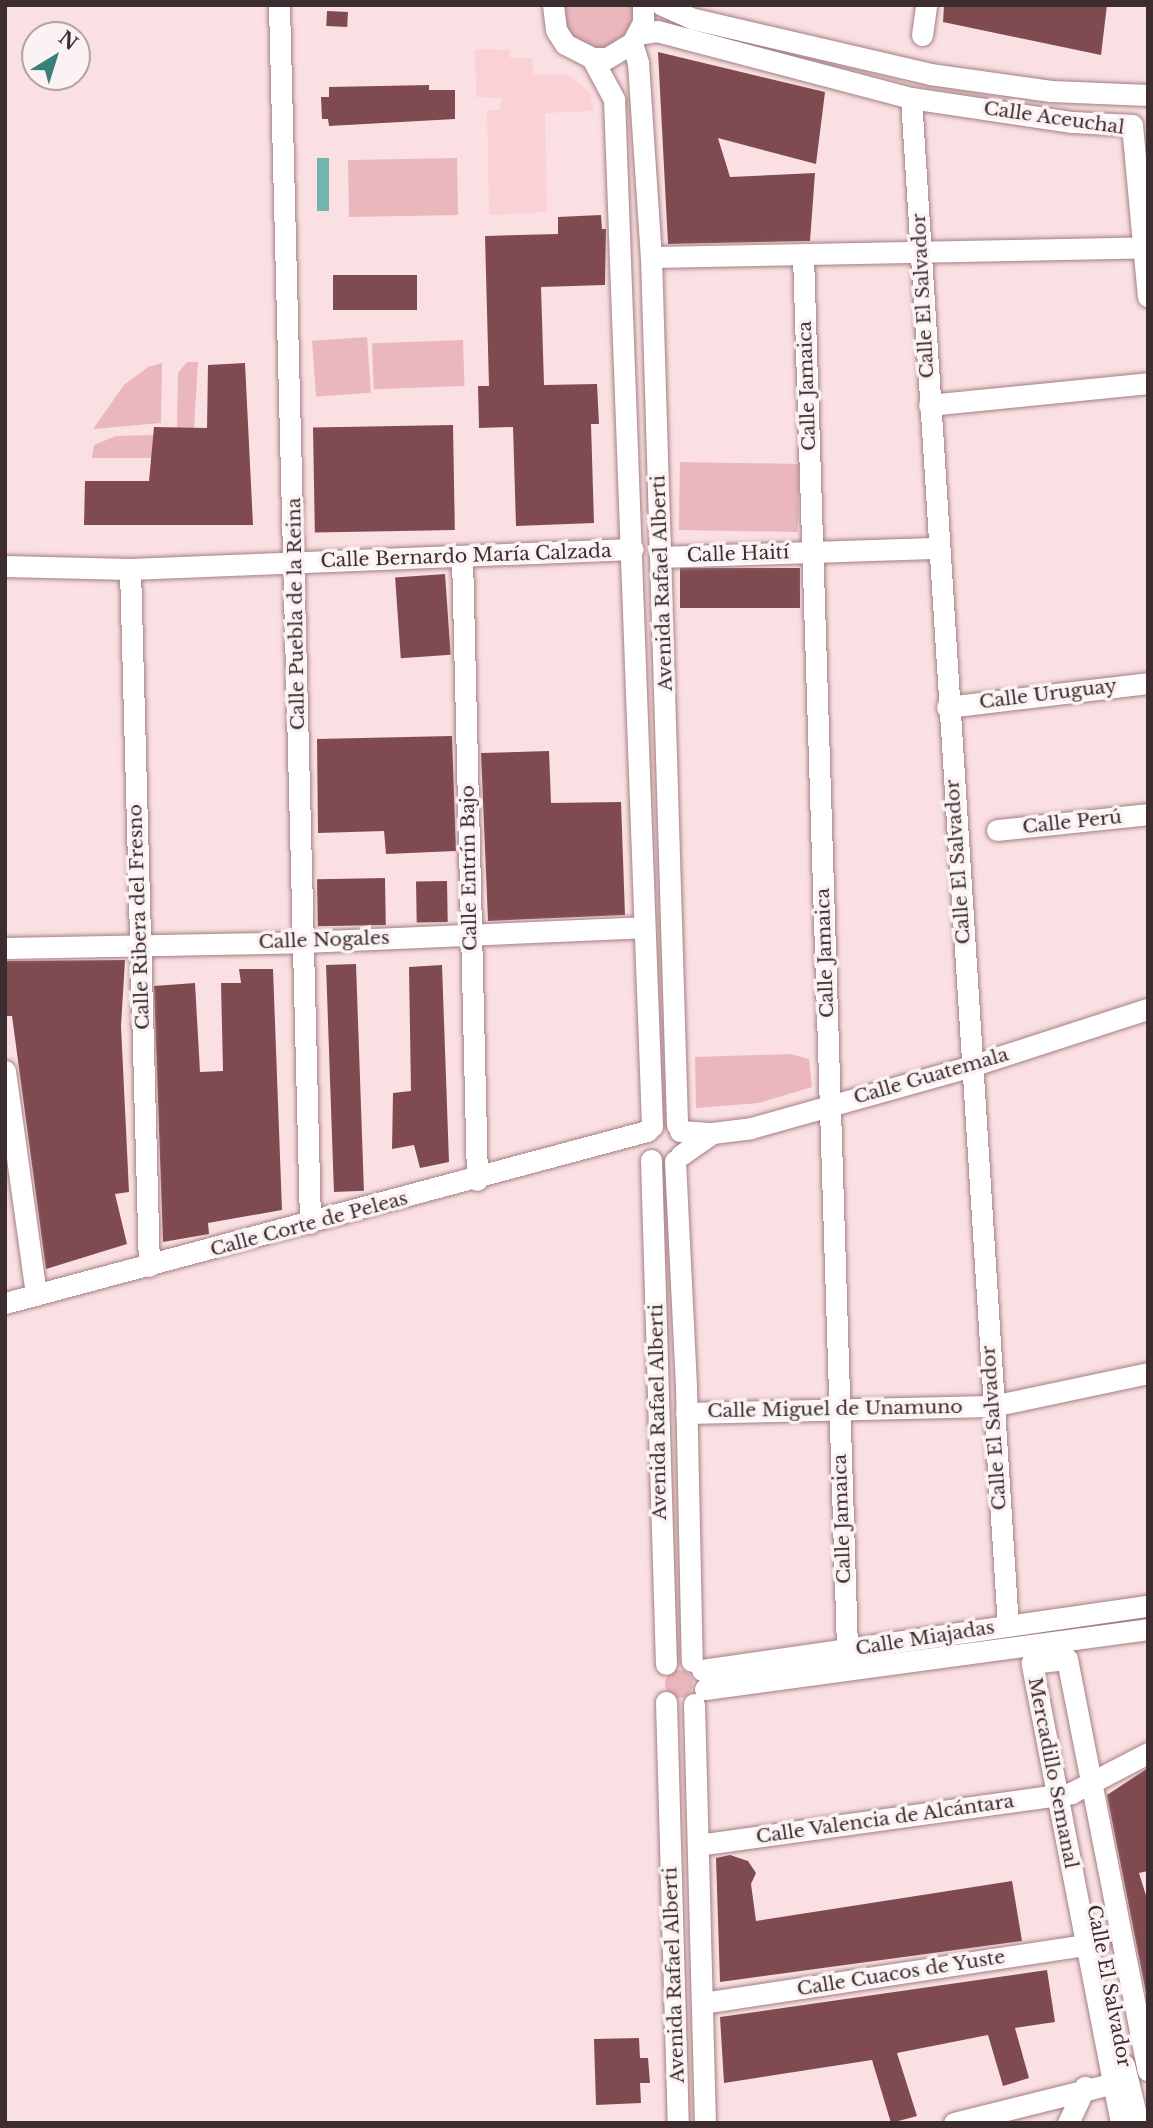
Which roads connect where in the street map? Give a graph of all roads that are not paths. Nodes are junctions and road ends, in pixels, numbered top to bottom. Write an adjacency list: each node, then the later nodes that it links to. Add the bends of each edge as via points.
1 (279, 5): 26 (street, Calle Puebla de la Reina)
2 (533, 5): 5 (street)
3 (662, 5): 6 (street, Calle Aceuchal)
4 (926, 5): 8 (street)
5 (553, 10): 10 (street, via 565,44)
6 (694, 19): 7 (street, Calle Aceuchal); 9 (street, Calle Aceuchal)
7 (639, 26): 10 (street, via 607,58); 11 (street, Calle Aceuchal); 17 (street, Avenida Rafael Alberti)
8 (922, 35)
9 (819, 48): 11 (street); 12 (street, Calle Aceuchal, via 930,74 1051,91)
10 (592, 58): 22 (street, Avenida Rafael Alberti, via 614,99)
11 (812, 75): 13 (street, Calle Aceuchal)
12 (1148, 95)
13 (911, 98): 14 (street, Calle Aceuchal, via 1132,125); 15 (street, Calle El Salvador)
14 (1142, 248): 15 (street); 18 (street, Calle Aceuchal)
15 (921, 252): 16 (street); 20 (street, Calle El Salvador)
16 (803, 255): 17 (street); 23 (street, Calle Jamaica)
17 (651, 257): 25 (street, Avenida Rafael Alberti)
18 (1148, 296)
19 (1148, 383): 20 (street)
20 (929, 405): 21 (street, Calle El Salvador)
21 (938, 548): 23 (street, Calle Haití); 30 (street, Calle El Salvador)
22 (633, 549): 24 (street, Calle Bernardo María Calzada); 33 (street, Avenida Rafael Alberti)
23 (814, 551): 25 (street, Calle Haití); 41 (street, Calle Jamaica)
24 (462, 556): 26 (street, Calle Bernardo María Calzada); 34 (street, Calle Entrín Bajo)
25 (662, 557): 44 (street, Avenida Rafael Alberti)
26 (295, 562): 28 (street, Calle Bernardo María Calzada); 35 (street, Calle Puebla de la Reina)
27 (5, 566): 28 (street, Calle Bernardo María Calzada)
28 (130, 569): 36 (street, Calle Ribera del Fresno)
29 (1148, 683): 30 (street, Calle Uruguay)
30 (947, 707): 39 (street, Calle El Salvador)
31 (1148, 814): 32 (street, Calle Perú)
32 (997, 830)
33 (643, 927): 34 (street, Calle Nogales); 43 (street, Avenida Rafael Alberti)
34 (470, 934): 35 (street, Calle Nogales); 49 (street, Calle Entrín Bajo)
35 (304, 942): 36 (street, Calle Nogales); 50 (street, Calle Puebla de la Reina)
36 (140, 945): 37 (street, Calle Nogales); 51 (street, Calle Ribera del Fresno)
37 (5, 948)
38 (1146, 1014): 39 (street, Calle Guatemala)
39 (971, 1066): 41 (street, Calle Guatemala); 55 (street, Calle El Salvador)
40 (5, 1071): 42 (street)
41 (829, 1106): 45 (street, Calle Guatemala, via 751,1128); 56 (street, Calle Jamaica)
42 (9, 1121): 52 (street)
43 (649, 1128): 44 (street, Calle Guatemala); 46 (street, Calle Corte de Peleas); 47 (street, Avenida Rafael Alberti)
44 (679, 1128): 45 (street, Calle Guatemala); 48 (street, Avenida Rafael Alberti, via 684,1147)
45 (712, 1133): 48 (street, Calle Guatemala)
46 (612, 1144): 47 (street); 49 (street, Calle Corte de Peleas)
47 (648, 1157): 48 (street); 63 (street, Avenida Rafael Alberti)
48 (678, 1158): 57 (street, Avenida Rafael Alberti)
49 (477, 1180): 50 (street, Calle Corte de Peleas)
50 (310, 1223): 51 (street, Calle Corte de Peleas)
51 (149, 1266): 52 (street, Calle Corte de Peleas)
52 (36, 1295): 53 (street, Calle Corte de Peleas)
53 (5, 1303)
54 (1148, 1373): 55 (street, Calle Miguel de Unamuno)
55 (992, 1406): 56 (street, Calle Miguel de Unamuno); 59 (street, Calle El Salvador)
56 (838, 1407): 57 (street, Calle Miguel de Unamuno); 62 (street, Calle Jamaica)
57 (686, 1413): 64 (street, Avenida Rafael Alberti)
58 (1148, 1606): 59 (street, Calle Miajadas)
59 (1008, 1625): 62 (street, Calle Miajadas)
60 (1148, 1629): 61 (street, Calle Miajadas)
61 (1044, 1643): 64 (street, Calle Miajadas); 67 (street, Calle El Salvador)
62 (847, 1651): 64 (street, Calle Miajadas)
63 (666, 1664): 64 (street, via 678,1658); 65 (street, via 657,1683)
64 (698, 1681): 65 (street, via 680,1707); 68 (street, Avenida Rafael Alberti)
65 (666, 1702): 73 (street, Avenida Rafael Alberti)
66 (1148, 1753): 67 (street, Calle Valencia de Alcántara)
67 (1072, 1793): 68 (street, Calle Valencia de Alcántara); 69 (street, Calle El Salvador)
68 (698, 1845): 70 (street, Avenida Rafael Alberti)
69 (1100, 1943): 70 (street, Calle Cuacos de Yuste); 71 (street, Calle El Salvador)
70 (702, 2003): 74 (street, Avenida Rafael Alberti)
71 (1134, 2076): 71 (street, Mercadillo Semanal, via 1067,1659 1032,1663); 72 (street); 77 (street, Mercadillo Semanal); 78 (street, Calle El Salvador)
72 (1085, 2087): 75 (street); 76 (street)
73 (678, 2123)
74 (705, 2123)
75 (954, 2123)
76 (1068, 2123)
77 (1121, 2123)
78 (1138, 2123)

